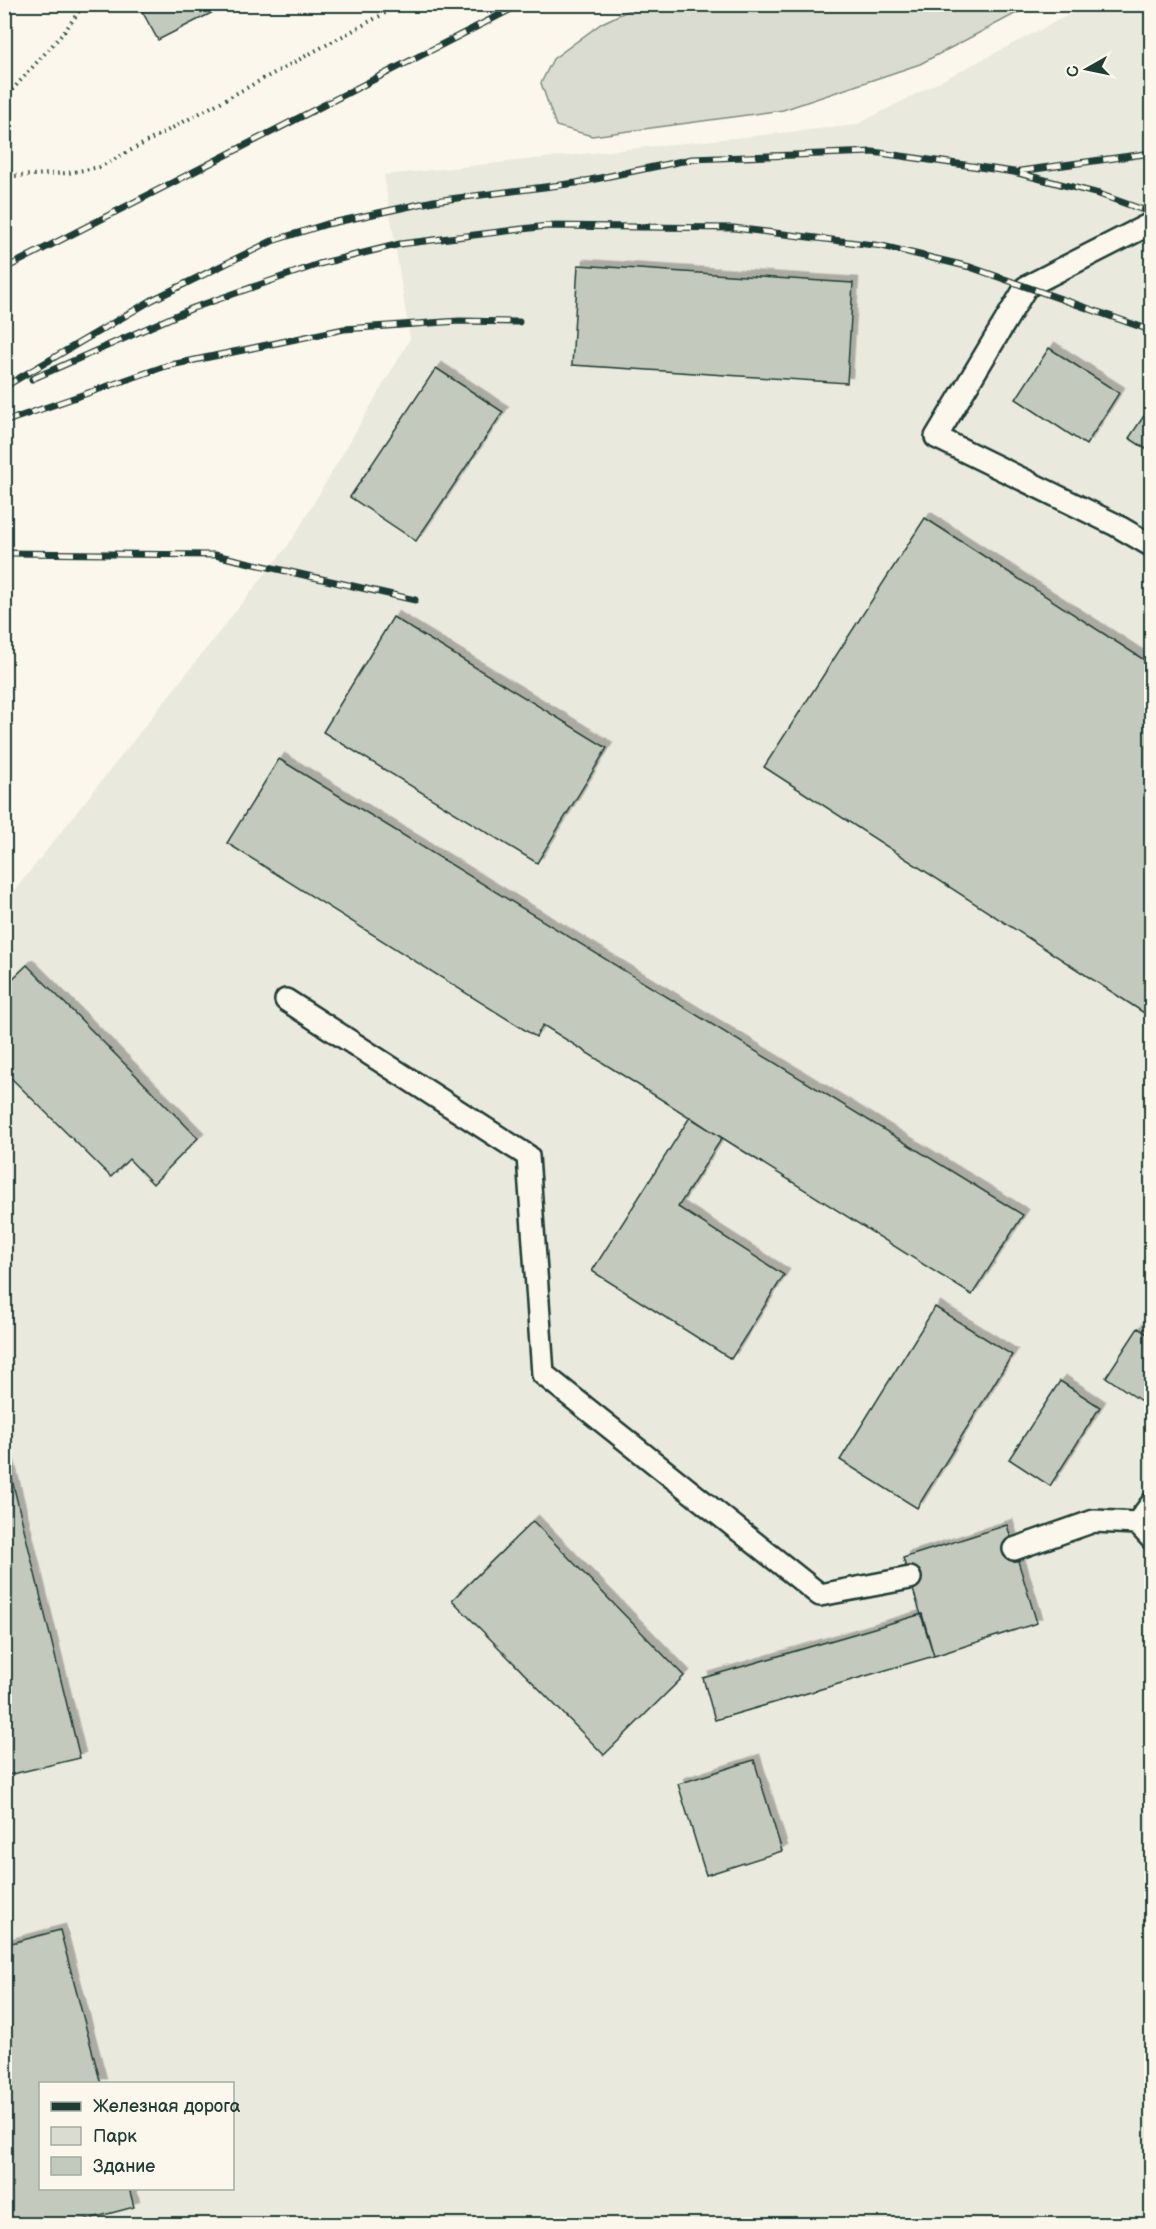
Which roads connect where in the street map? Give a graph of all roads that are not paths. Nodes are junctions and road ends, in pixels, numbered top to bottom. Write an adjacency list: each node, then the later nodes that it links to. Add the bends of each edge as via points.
1 (1152, 223): 2 (lane, via 1026,287 936,436)
2 (1152, 546)
3 (286, 1000): 8 (lane, via 528,1156 543,1374 820,1595)
4 (1152, 1503): 5 (lane)
5 (1137, 1523): 6 (lane); 7 (lane, via 1094,1521)
6 (1152, 1539)
7 (1014, 1549)
8 (910, 1578)

